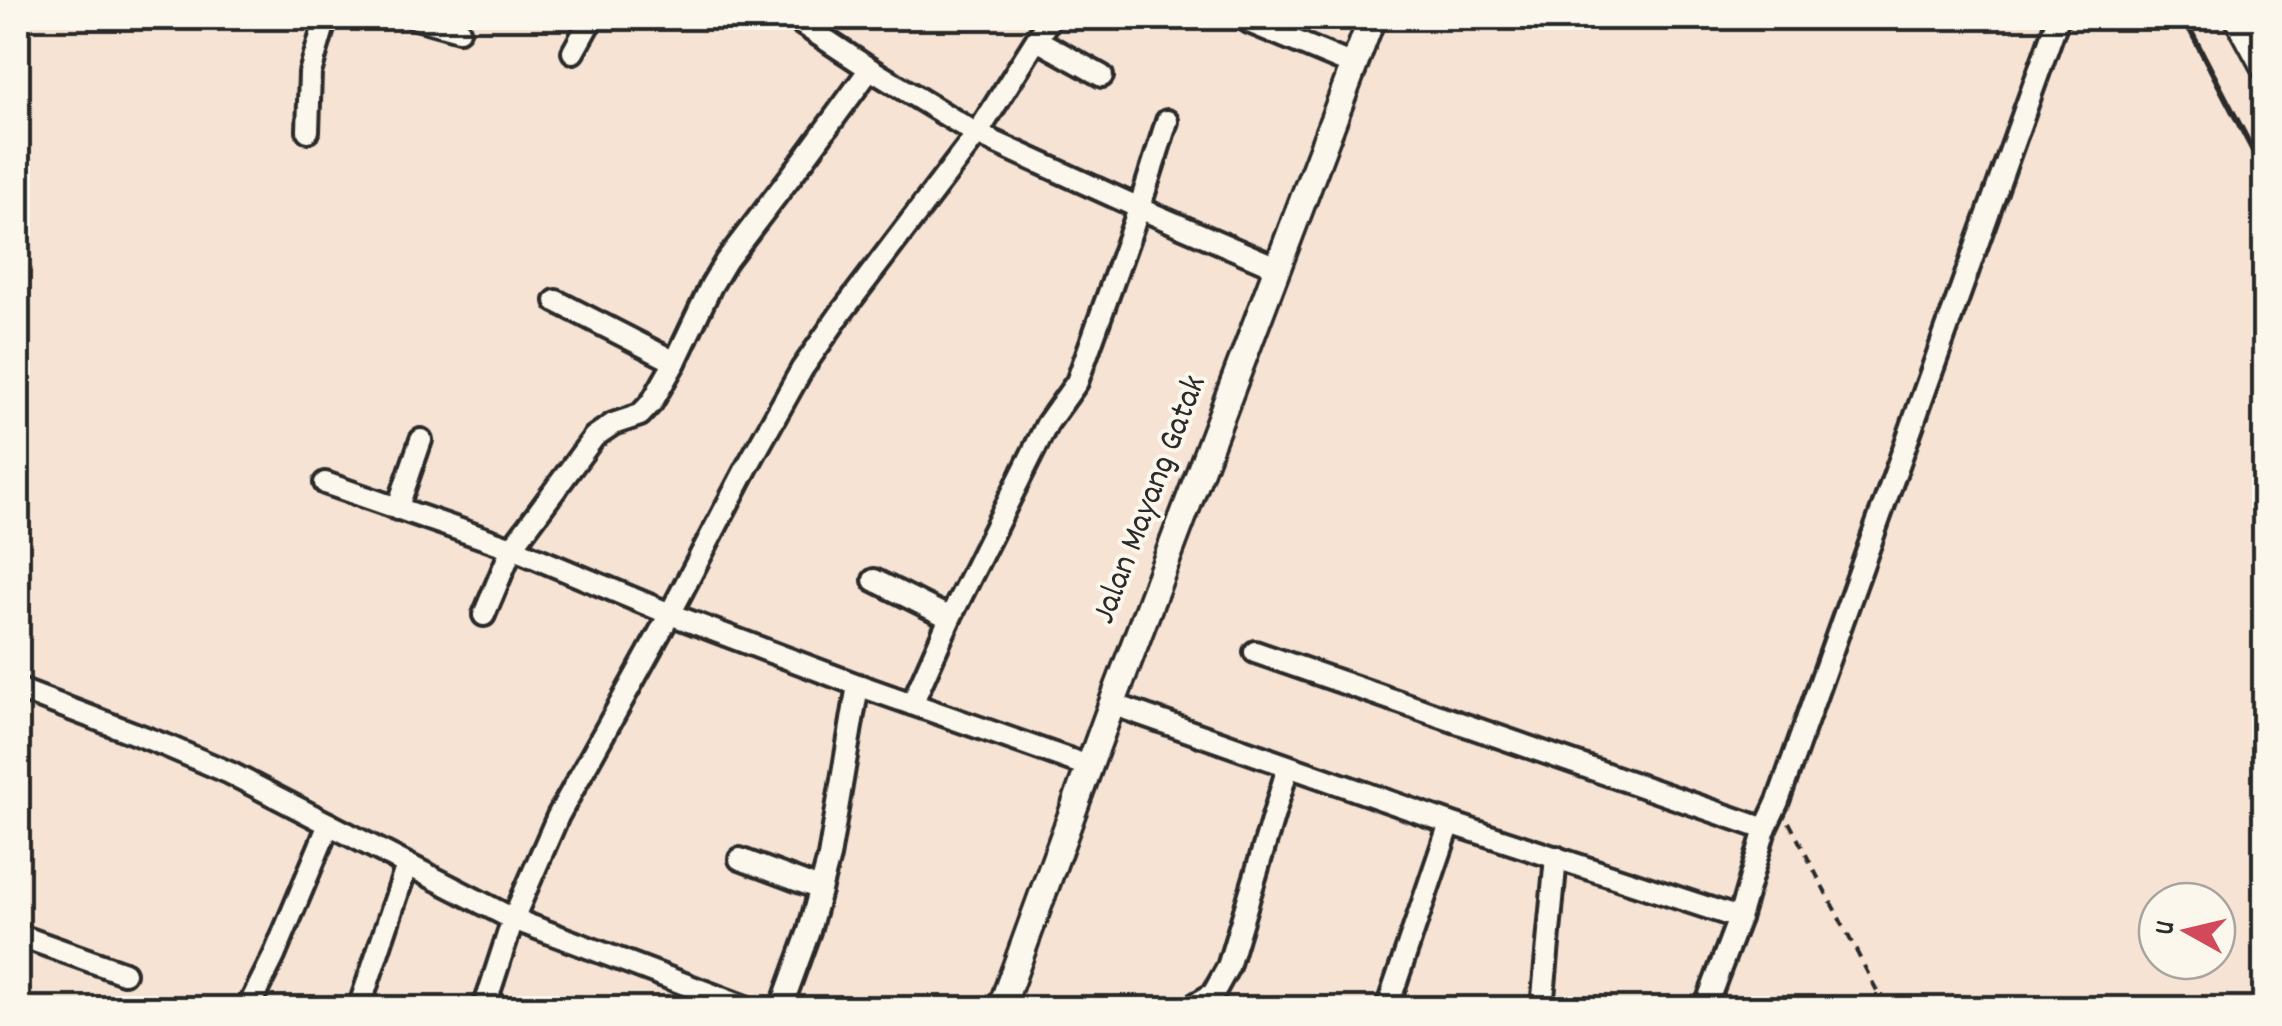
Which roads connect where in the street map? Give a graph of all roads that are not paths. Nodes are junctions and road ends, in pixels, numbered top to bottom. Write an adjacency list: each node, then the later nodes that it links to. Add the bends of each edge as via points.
1 (326, 18): 18 (street, via 310,72)
2 (416, 18): 10 (street)
3 (592, 18): 12 (street)
4 (793, 18): 15 (street)
5 (1050, 18): 11 (street)
6 (1372, 18): 13 (street, Jalan Mayang Gatak)
7 (2058, 18): 41 (street)
8 (2238, 18): 14 (street)
9 (1250, 22): 13 (street)
10 (460, 30)
11 (1037, 40): 16 (street); 19 (street)
12 (572, 52)
13 (1354, 66): 21 (street, Jalan Mayang Gatak)
14 (2264, 66)
15 (870, 69): 19 (street); 23 (street, via 726,261)
16 (1102, 76)
17 (1167, 121): 20 (street)
18 (308, 131)
19 (976, 134): 20 (street); 29 (street, via 802,370)
20 (1140, 209): 21 (street); 31 (street, via 1077,382 1047,424)
21 (1276, 267): 36 (street, Jalan Mayang Gatak)
22 (556, 301): 23 (street)
23 (675, 362): 27 (street, via 640,415 594,437)
24 (420, 440): 26 (street)
25 (324, 483): 26 (street)
26 (397, 509): 27 (street)
27 (512, 548): 29 (street); 30 (street)
28 (874, 580): 31 (street)
29 (670, 614): 33 (street); 47 (street, via 558,816)
30 (484, 615)
31 (950, 618): 35 (street)
32 (1256, 652): 41 (street)
33 (858, 685): 35 (street); 45 (street)
34 (18, 689): 40 (street, via 167,746)
35 (912, 704): 37 (street)
36 (1112, 704): 37 (street, Jalan Mayang Gatak); 38 (street)
37 (1088, 766): 55 (street, Jalan Mayang Gatak)
38 (1288, 767): 39 (street); 56 (street, via 1225,975 1212,994)
39 (1450, 822): 42 (street); 57 (street)
40 (328, 824): 44 (street); 50 (street)
41 (1765, 829): 46 (street)
42 (1556, 857): 46 (street); 58 (street)
43 (740, 860): 45 (street)
44 (408, 865): 47 (street); 51 (street)
45 (820, 890): 54 (street)
46 (1739, 918): 59 (street)
47 (514, 919): 52 (street); 53 (street)
48 (18, 935): 49 (street)
49 (124, 973)
50 (248, 1008)
51 (359, 1008)
52 (484, 1008)
53 (748, 1008)
54 (781, 1008)
55 (1000, 1008)
56 (1189, 1008)
57 (1387, 1008)
58 (1542, 1008)
59 (1704, 1008)

